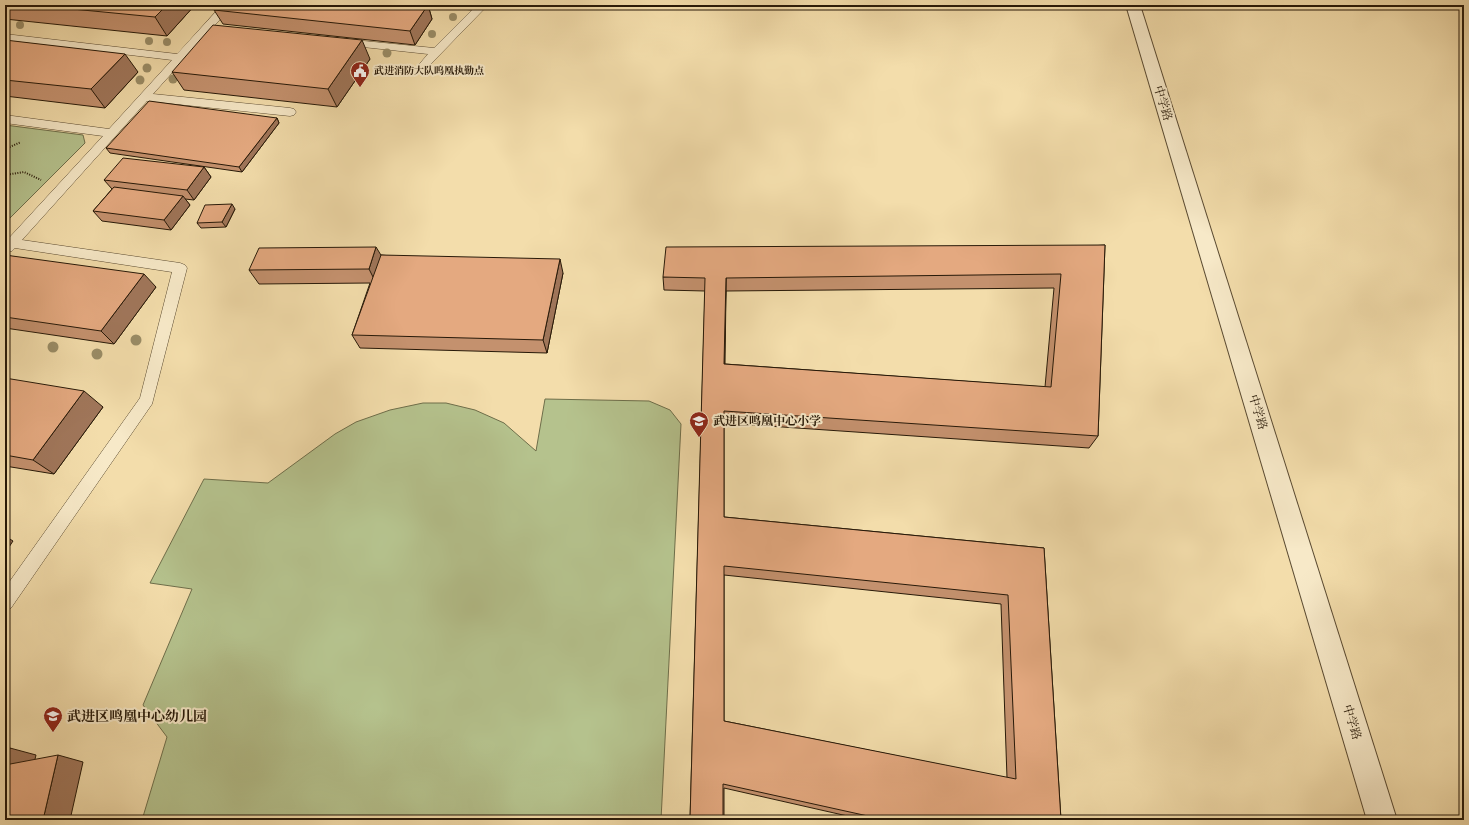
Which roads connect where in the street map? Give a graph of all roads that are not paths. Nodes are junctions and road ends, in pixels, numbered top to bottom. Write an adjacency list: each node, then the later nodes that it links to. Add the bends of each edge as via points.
1 (228, 5): 5 (lane)
2 (452, 5): 4 (lane)
3 (1133, 5): 18 (street, 中学路)
4 (481, 6): 9 (lane)
5 (208, 27): 6 (lane); 10 (lane)
6 (224, 29)
7 (5, 37): 10 (lane)
8 (334, 41): 9 (lane)
9 (437, 52): 11 (lane)
10 (180, 58): 12 (lane)
11 (421, 68)
12 (145, 97): 13 (lane); 15 (lane)
13 (290, 112)
14 (5, 119): 15 (lane)
15 (112, 133): 16 (lane)
16 (7, 245): 17 (lane, via 180,268 147,400)
17 (5, 602)
18 (1382, 820)

